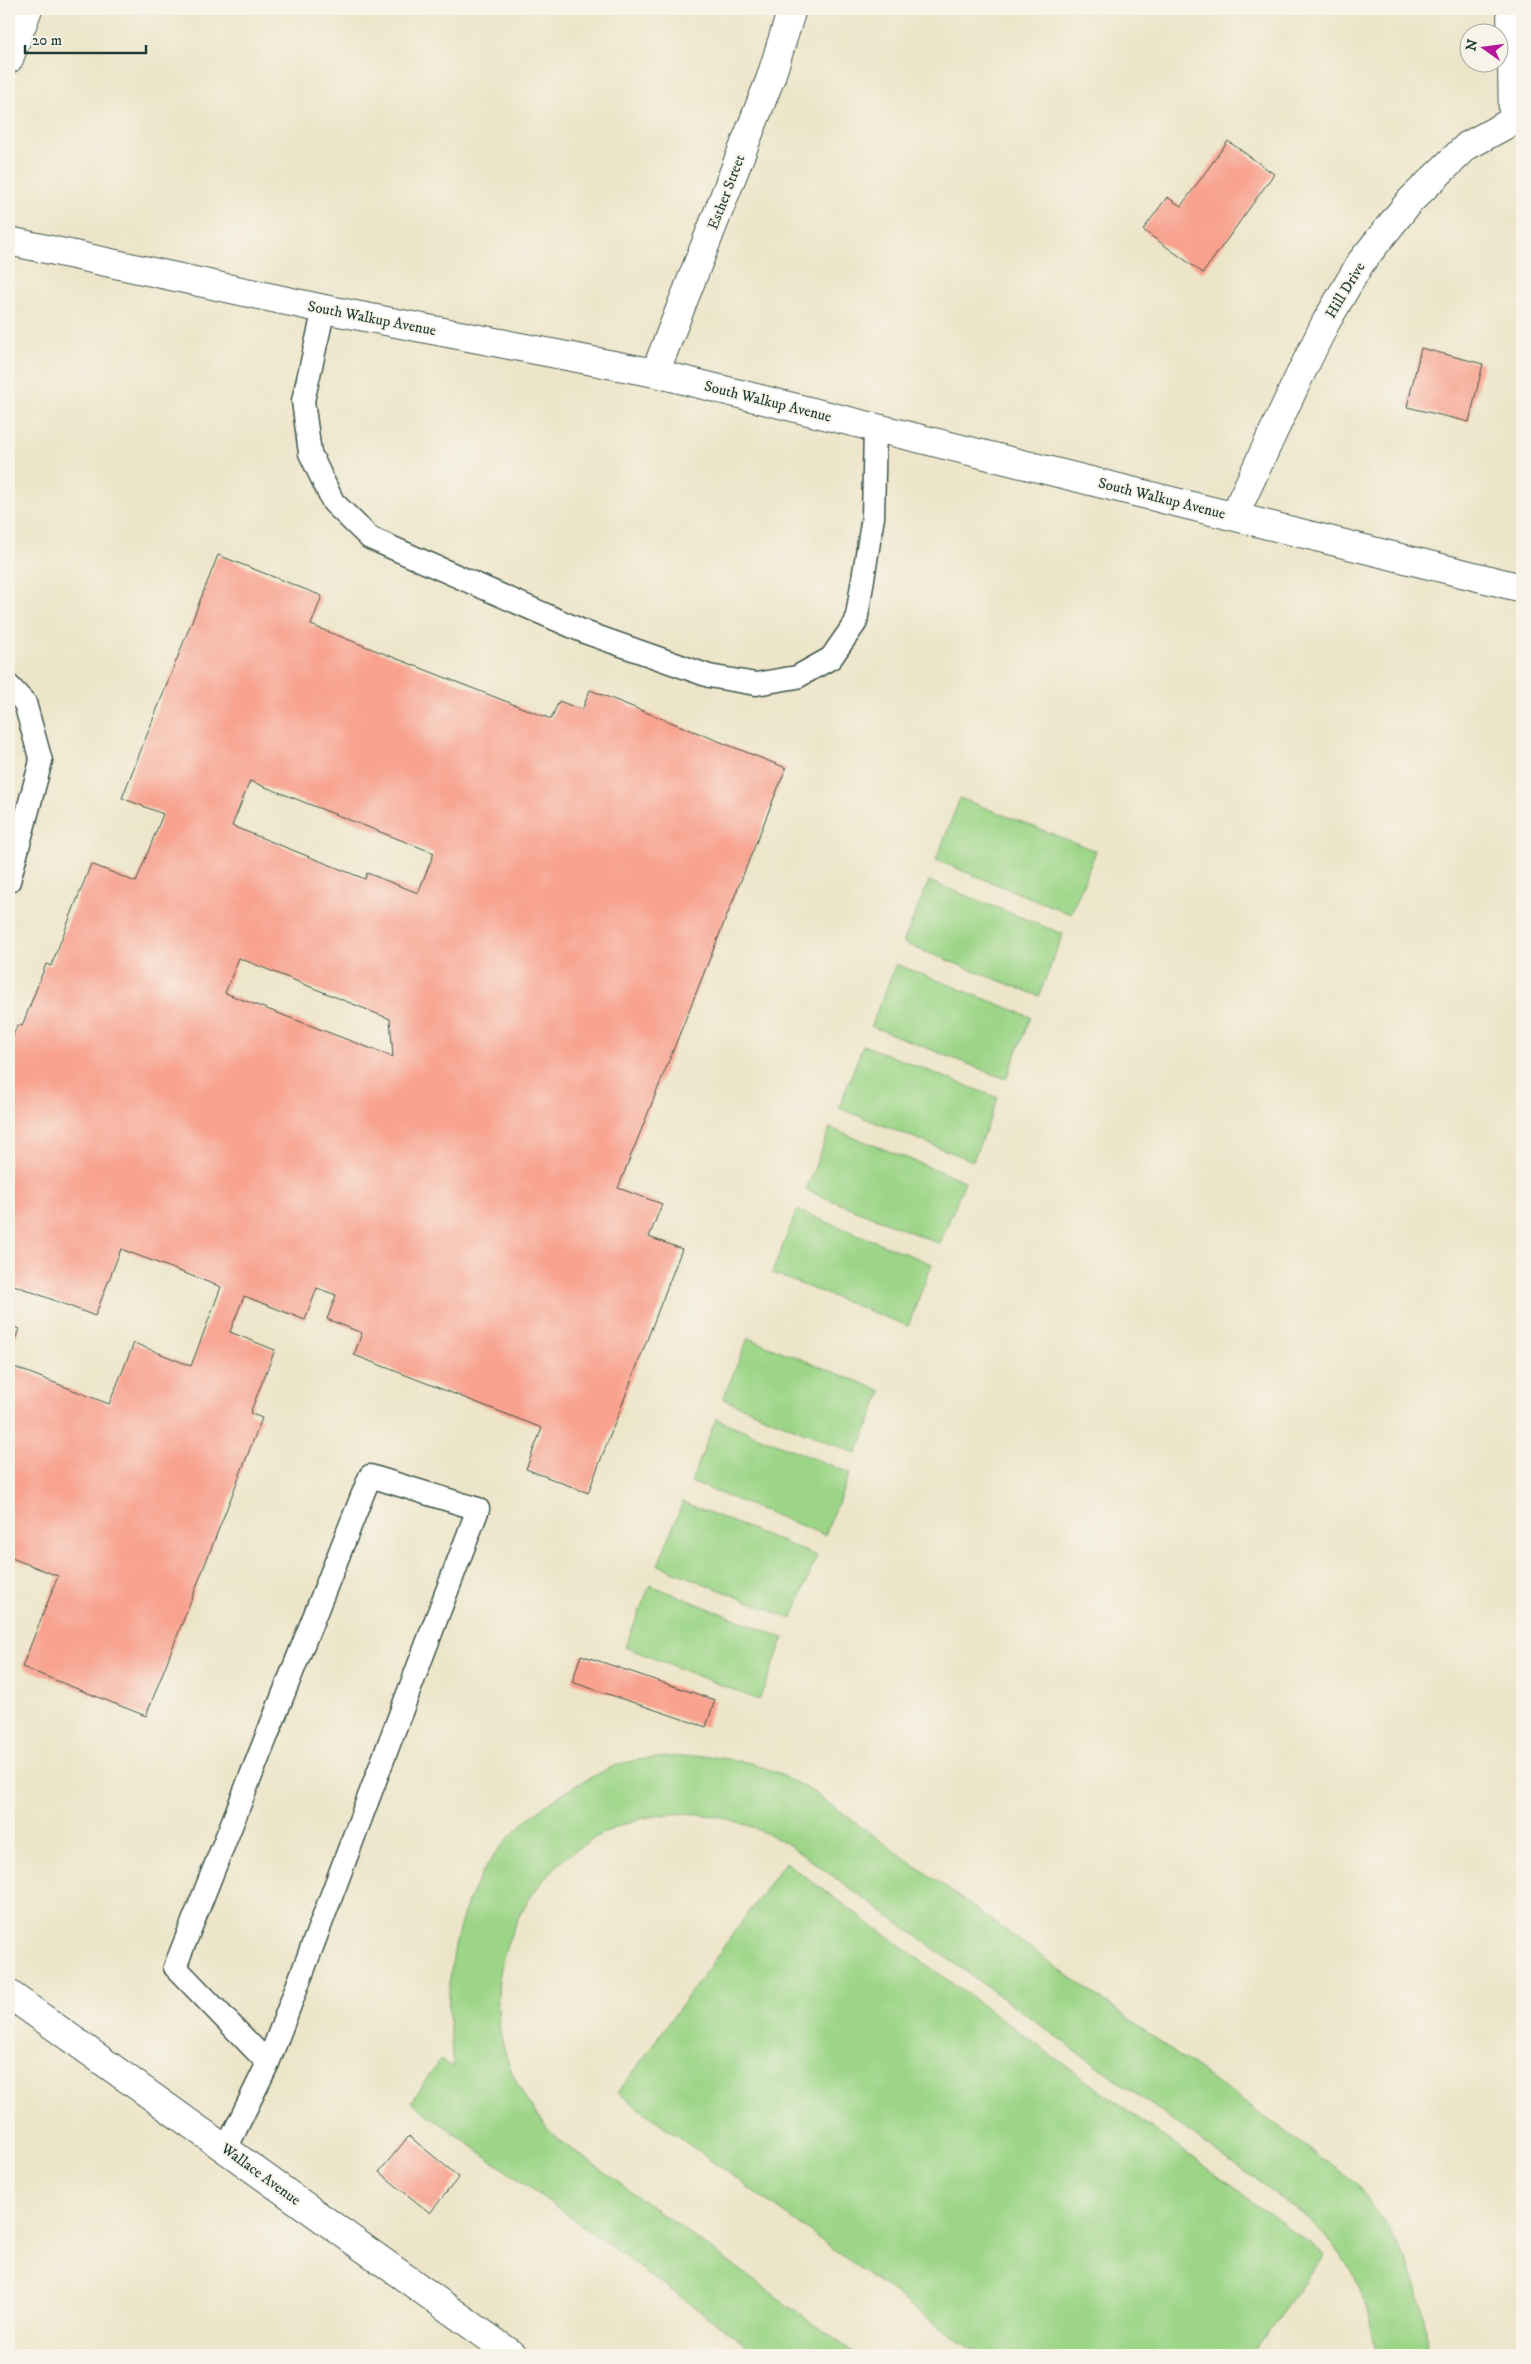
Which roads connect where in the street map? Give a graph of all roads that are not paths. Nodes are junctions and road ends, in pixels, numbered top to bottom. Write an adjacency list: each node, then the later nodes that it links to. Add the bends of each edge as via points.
1 (28, 9): 4 (street)
2 (792, 9): 8 (street, Esther Street, via 770,77)
3 (1511, 9): 5 (street)
4 (9, 59)
5 (1518, 118): 10 (street, Hill Drive, via 1467,146 1410,200 1361,262 1326,322)
6 (9, 241): 7 (street, South Walkup Avenue)
7 (324, 309): 8 (street, South Walkup Avenue); 9 (lane, via 303,401 310,453 333,502 370,538 587,633 709,676 756,684 797,677 831,658 856,622 873,517)
8 (655, 373): 9 (street, South Walkup Avenue)
9 (876, 428): 10 (street, South Walkup Avenue)
10 (1234, 516): 11 (street, South Walkup Avenue)
11 (1522, 588)
12 (9, 686): 13 (lane, via 25,704 41,761)
13 (9, 881)
14 (9, 1994): 16 (street, Wallace Avenue)
15 (268, 2063): 15 (lane, via 478,1509 370,1476 176,1967); 16 (lane)
16 (226, 2149): 17 (street, Wallace Avenue)
17 (513, 2355)

